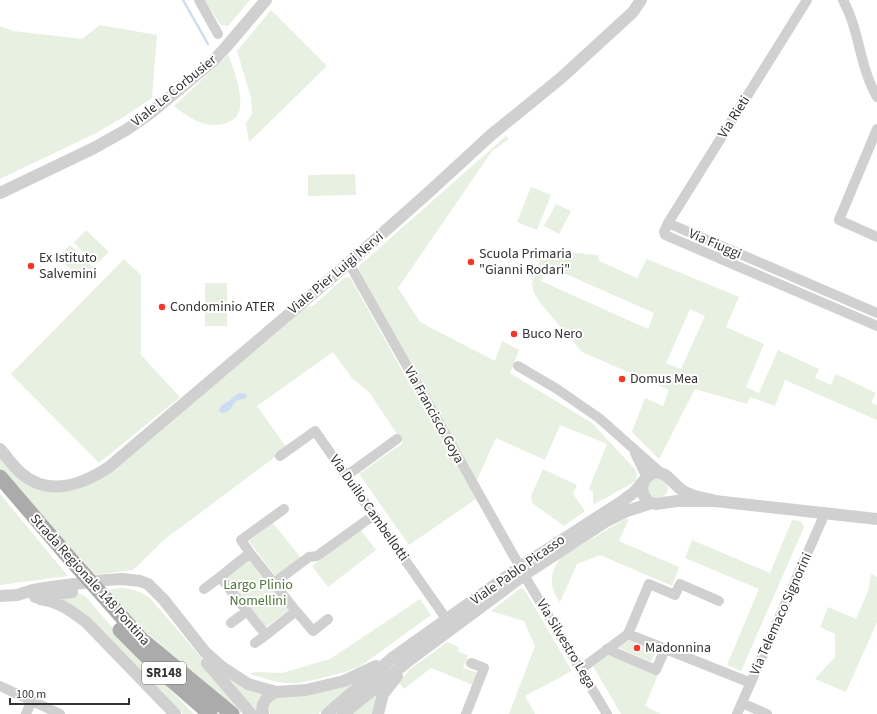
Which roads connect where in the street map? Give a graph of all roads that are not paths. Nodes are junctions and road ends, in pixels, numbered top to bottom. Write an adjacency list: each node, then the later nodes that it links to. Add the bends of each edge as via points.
1 (198, 0): 8 (street)
2 (266, 0): 11 (street, Viale Le Corbusier, via 212,62 161,106 100,144)
3 (633, 0): 7 (street, Viale Pier Luigi Nervi)
4 (641, 0): 7 (street, Viale Pier Luigi Nervi, via 633,12)
5 (807, 0): 12 (street, Via Rieti)
6 (843, 0): 9 (street, via 853,19 866,73)
7 (619, 24): 15 (street, Viale Pier Luigi Nervi, via 561,78 490,135)
8 (218, 34)
9 (877, 97)
10 (877, 129): 14 (street, via 839,220)
11 (0, 192)
12 (668, 223): 13 (street, Via Rieti); 16 (street, Via Fiuggi)
13 (665, 235): 18 (street, Via Fiuggi)
14 (877, 237)
15 (349, 263): 26 (street, Viale Pier Luigi Nervi, via 108,467 94,476 77,484 46,486 32,481 20,472); 44 (street, Via Francisco Goya)
16 (762, 264): 17 (street, Via Fiuggi); 18 (street)
17 (779, 271): 19 (street); 20 (street, Via Fiuggi)
18 (758, 274): 19 (street, Via Fiuggi)
19 (775, 281): 21 (street, Via Fiuggi)
20 (837, 296): 21 (street); 22 (street, Via Fiuggi)
21 (833, 307): 23 (street, Via Fiuggi)
22 (877, 313)
23 (877, 326)
24 (518, 366): 27 (street, via 599,418)
25 (397, 440): 30 (street)
26 (0, 449)
27 (634, 450): 29 (street); 32 (street)
28 (280, 456): 30 (street, Via Duilio Cambellotti, via 315,431)
29 (661, 473): 32 (street, Viale Pablo Picasso); 33 (street, Viale Pablo Picasso, via 668,476)
30 (346, 476): 40 (street, Via Duilio Cambellotti)
31 (0, 477): 43 (main road, Strada Regionale 148 Pontina / SR148)
32 (646, 479): 36 (street, via 642,488 644,496); 44 (street, Viale Pablo Picasso, via 624,500)
33 (673, 484): 35 (street, Viale Pablo Picasso, via 686,492); 37 (street, via 672,496)
34 (0, 489): 43 (main road, Strada Regionale 148 Pontina / SR148)
35 (715, 501): 37 (street, Viale Pablo Picasso, via 688,500); 39 (street, Viale Pablo Picasso)
36 (652, 503): 37 (street, Viale Pablo Picasso); 44 (street, Viale Pablo Picasso, via 604,522)
37 (665, 503)
38 (284, 509): 42 (street, via 241,540)
39 (825, 513): 41 (street, Viale Pablo Picasso); 68 (street, Via Telemaco Signorini)
40 (374, 514): 46 (street); 55 (street, Via Duilio Cambellotti)
41 (877, 519)
42 (250, 553): 45 (street); 46 (street)
43 (63, 556): 57 (main road, Strada Regionale 148 Pontina / SR148); 60 (main road, Strada Regionale 148 Pontina / SR148, bridge)
44 (522, 571): 55 (street, Viale Pablo Picasso); 65 (street, Viale Pablo Picasso); 67 (street, Via Silvestro Lega)
45 (220, 577): 47 (street); 52 (street)
46 (274, 584): 53 (street)
47 (204, 589)
48 (17, 595): 49 (street); 50 (street); 70 (street, Viale Pablo Picasso, via 51,587 117,579 140,581 148,584 164,600 205,652 222,667 248,684)
49 (0, 596)
50 (32, 598): 75 (street, via 63,606 86,622); 80 (street, via 112,586 141,589)
51 (719, 601): 58 (street, via 680,584 675,595 649,584)
52 (247, 611): 56 (street); 59 (street)
53 (296, 611): 54 (street, via 313,632); 59 (street)
54 (328, 619)
55 (447, 620): 64 (street, Viale Pablo Picasso)
56 (231, 623)
57 (120, 630): 76 (main road); 77 (main road, Strada Regionale 148 Pontina / SR148)
58 (628, 634): 62 (street); 63 (street)
59 (266, 635): 61 (street)
60 (143, 641): 78 (main road, Strada Regionale 148 Pontina / SR148); 79 (main road)
61 (255, 643)
62 (607, 649): 63 (street, via 656,670); 67 (street)
63 (665, 649): 68 (street)
64 (391, 660): 70 (street, Viale Pablo Picasso, via 344,681 306,690); 82 (street, Viale Pablo Picasso)
65 (407, 662): 83 (street, Viale Pablo Picasso); 84 (street, Viale Pablo Picasso, via 383,694)
66 (471, 663): 85 (street, via 484,668)
67 (581, 669): 86 (street, Via Silvestro Lega)
68 (751, 683): 72 (street, Via Telemaco Signorini)
69 (0, 686): 71 (street)
70 (276, 692): 81 (street, via 264,702)
71 (32, 700): 73 (street); 74 (street)
72 (742, 704): 87 (street, Via Telemaco Signorini); 88 (street)
73 (26, 714)
74 (60, 714)
75 (175, 714)
76 (196, 714)
77 (210, 714)
78 (217, 714)
79 (232, 714)
80 (251, 714)
81 (264, 714)
82 (327, 714)
83 (343, 714)
84 (378, 714)
85 (466, 714)
86 (607, 714)
87 (737, 714)
88 (767, 714)

